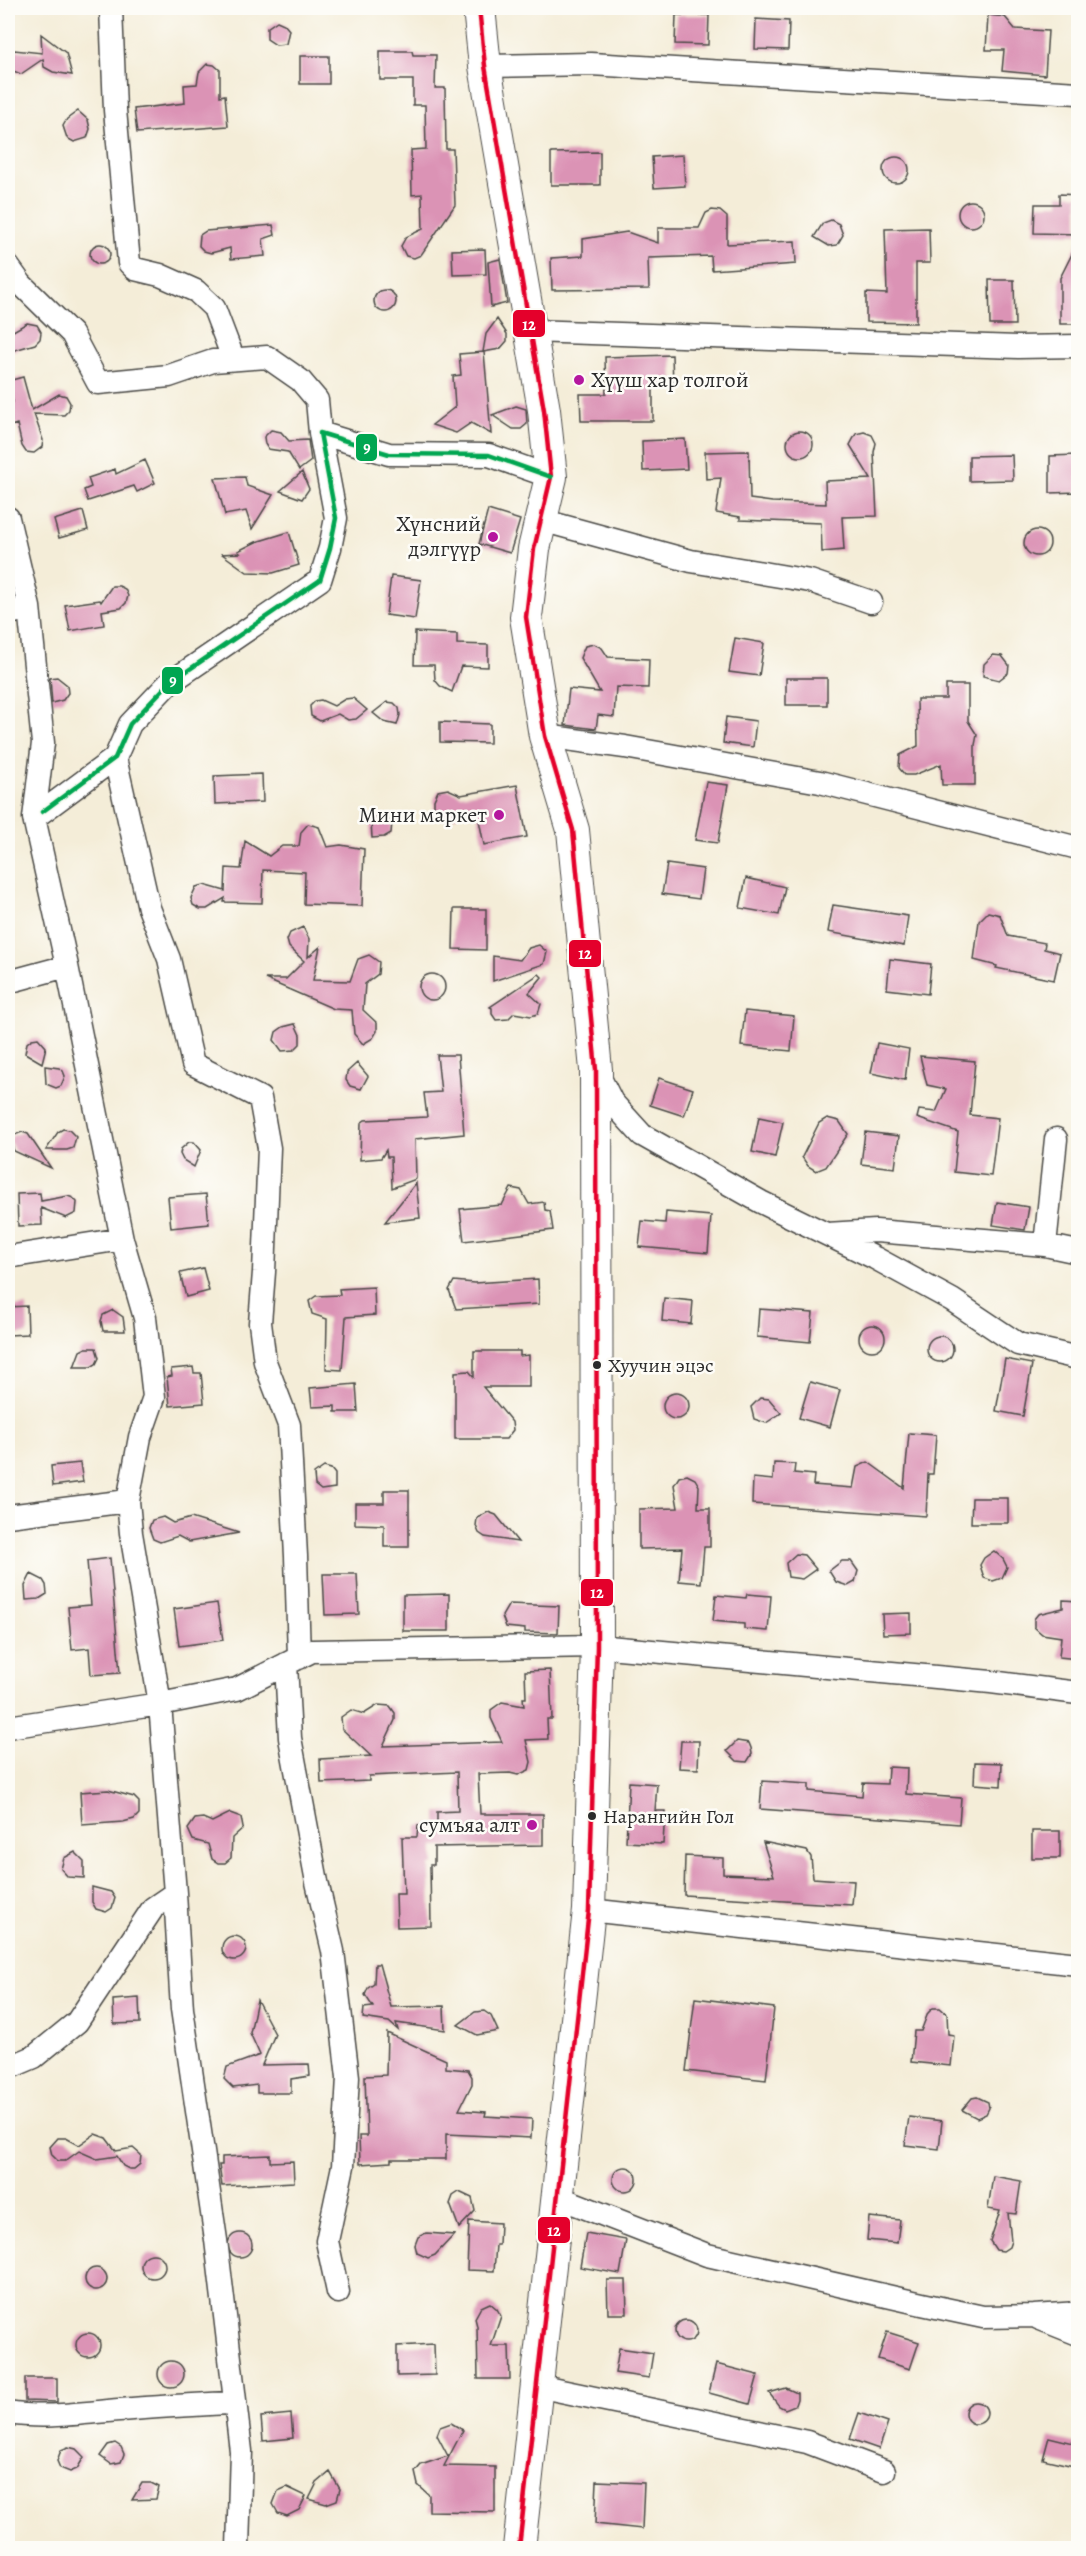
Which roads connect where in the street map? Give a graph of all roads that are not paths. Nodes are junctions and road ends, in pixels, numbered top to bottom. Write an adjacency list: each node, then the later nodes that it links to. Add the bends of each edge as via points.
1 (111, 8): 8 (street, via 115,110 129,263 135,269 196,291 214,308)
2 (479, 8): 3 (main road)
3 (486, 66): 4 (street, via 591,64); 6 (main road)
4 (1078, 93)
5 (8, 266): 8 (street, via 72,334 98,383 169,376)
6 (530, 331): 7 (street); 10 (main road)
7 (1078, 345)
8 (233, 358): 9 (street, via 267,357 300,380 317,400)
9 (320, 433): 10 (street, via 389,454 489,455); 17 (street, via 336,518 320,580 168,684 130,724)
10 (551, 477): 12 (main road)
11 (8, 518): 14 (street)
12 (541, 520): 13 (street, via 692,561 810,581); 16 (main road, via 526,617)
13 (871, 602)
14 (29, 607): 15 (street); 18 (street, via 43,743)
15 (8, 614)
16 (545, 736): 19 (street, via 820,782); 22 (main road, via 573,830)
17 (115, 758): 18 (street); 33 (street, via 149,908 169,959 193,1064 260,1098 269,1148 260,1323 265,1362 289,1425 296,1556)
18 (34, 818): 20 (street)
19 (1078, 848)
20 (67, 966): 21 (street); 25 (street)
21 (8, 982)
22 (596, 1070): 24 (street, via 612,1102 642,1135); 32 (main road)
23 (1056, 1139): 26 (street)
24 (826, 1234): 26 (street, via 876,1231); 29 (street, via 952,1300 1018,1344)
25 (122, 1239): 28 (street); 30 (street, via 145,1318 154,1397 140,1437)
26 (1045, 1245): 27 (street)
27 (1078, 1252)
28 (8, 1257)
29 (1078, 1358)
30 (128, 1501): 31 (street); 35 (street)
31 (8, 1516)
32 (597, 1646): 33 (street, via 312,1651); 34 (street); 38 (main road)
33 (292, 1661): 35 (street, via 237,1689); 42 (street, via 290,1738 316,1882 333,1951 348,2077 343,2166 327,2241)
34 (1078, 1693)
35 (160, 1704): 36 (street); 37 (street)
36 (8, 1727)
37 (175, 1893): 40 (street, via 153,1908 77,2022 34,2057); 47 (street, via 182,2008)
38 (589, 1910): 39 (street); 41 (main road)
39 (1078, 1964)
40 (8, 2068)
41 (558, 2197): 44 (street, via 707,2255 983,2317); 46 (main road)
42 (338, 2292)
43 (1078, 2313): 44 (street)
44 (1034, 2316): 45 (street)
45 (1078, 2334)
46 (537, 2386): 49 (street, via 807,2442); 50 (main road)
47 (235, 2403): 48 (street, via 72,2414); 51 (street, via 241,2451)
48 (8, 2413)
49 (884, 2471)
50 (523, 2546)
51 (238, 2548)

